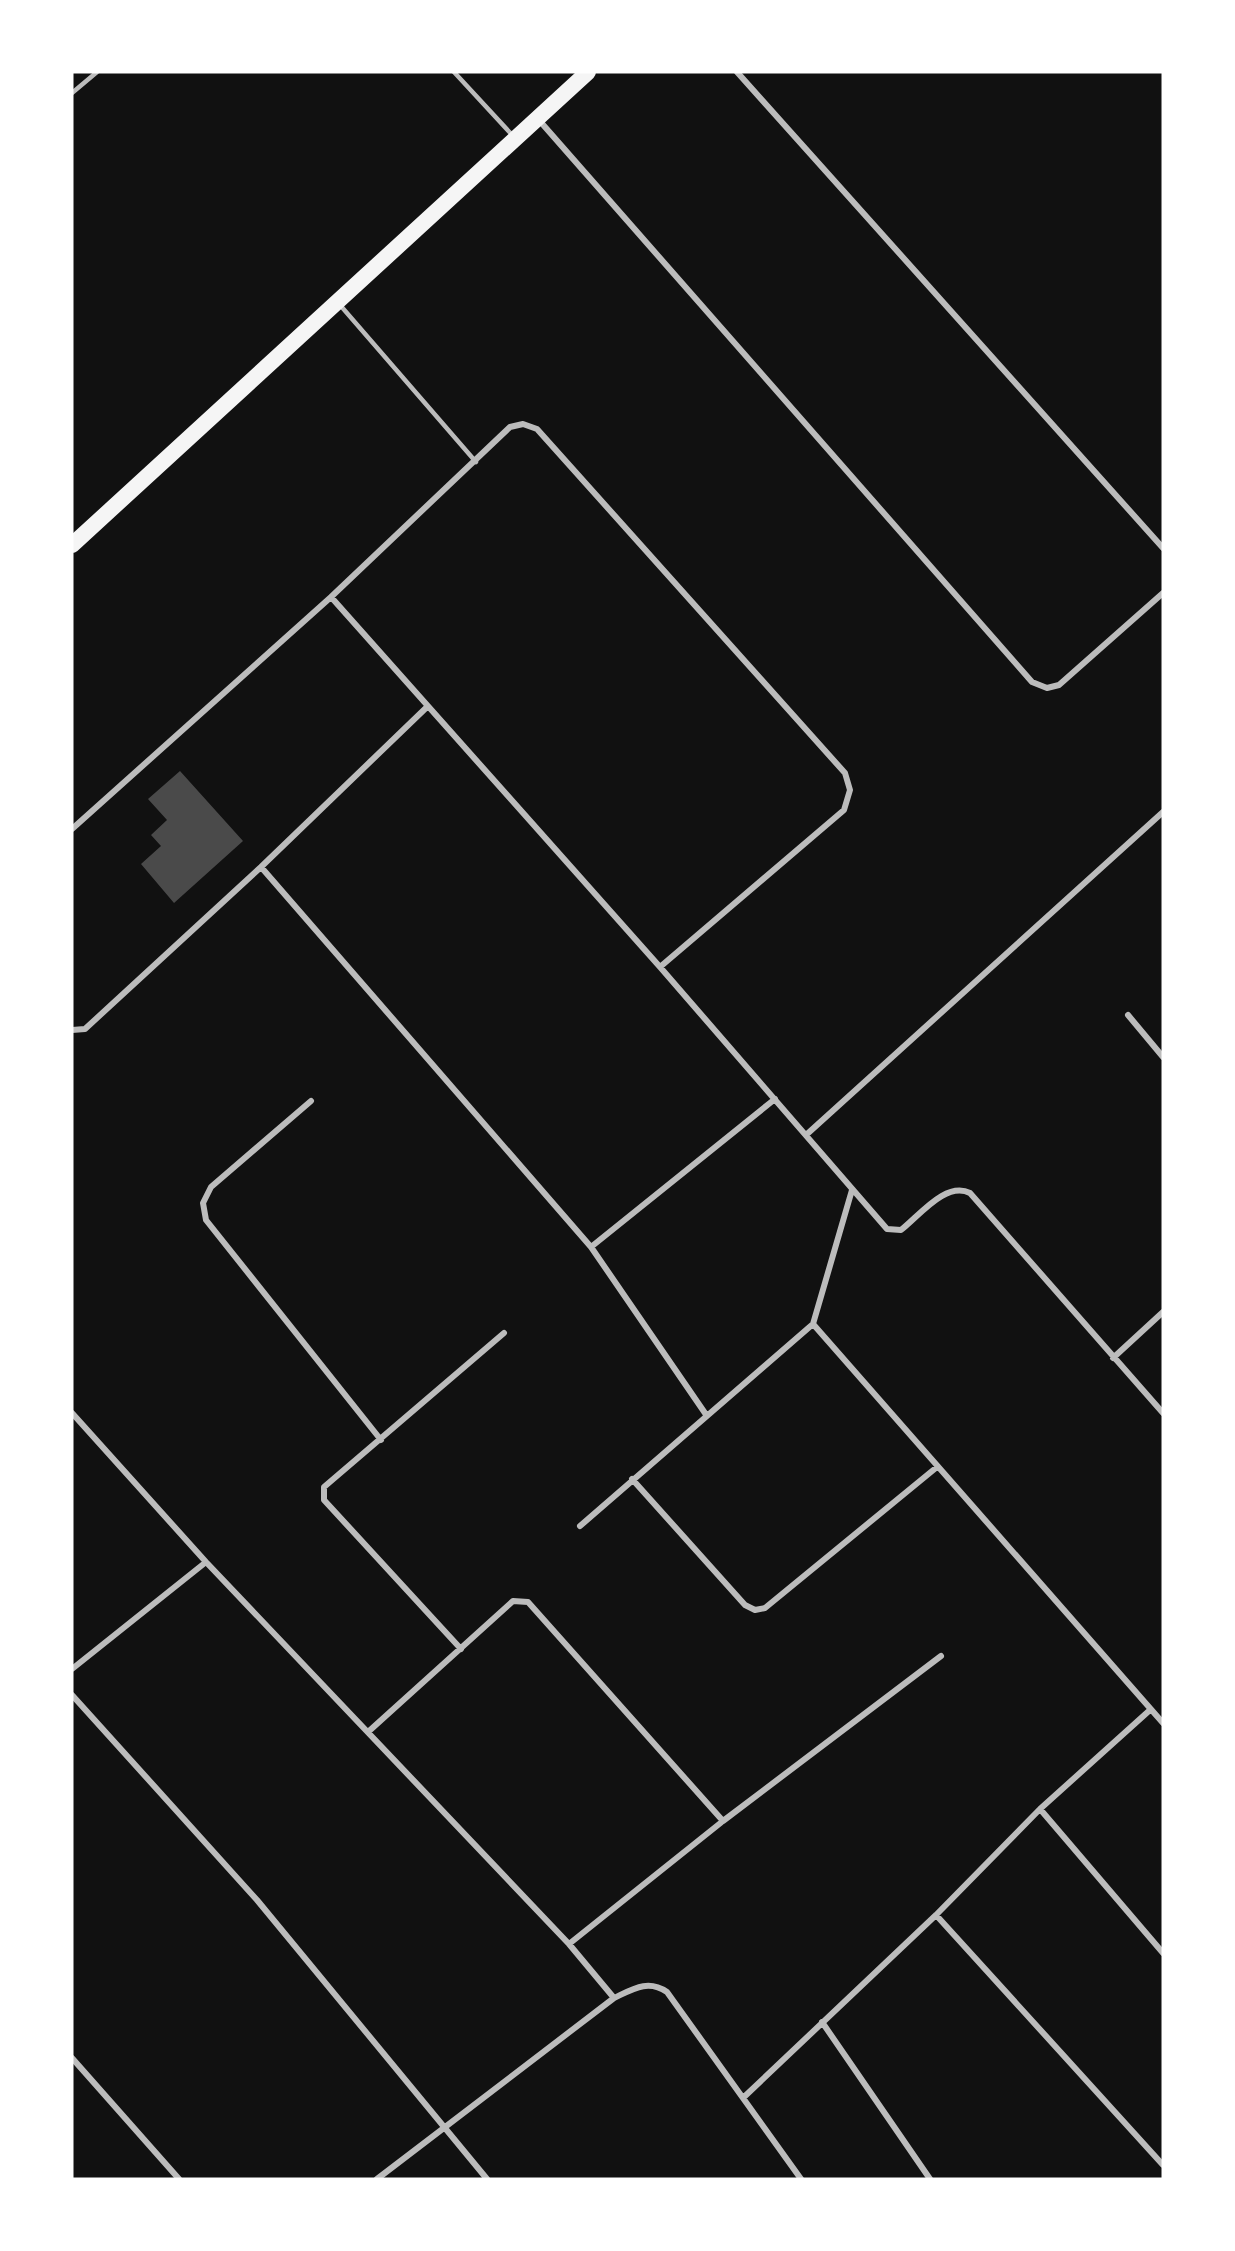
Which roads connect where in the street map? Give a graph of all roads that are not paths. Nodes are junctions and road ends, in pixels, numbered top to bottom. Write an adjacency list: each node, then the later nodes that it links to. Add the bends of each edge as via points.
1 (98, 72): 5 (lane)
2 (454, 72): 7 (lane)
3 (588, 72): 6 (highway)
4 (737, 72): 11 (street)
5 (72, 93)
6 (538, 118): 7 (highway); 12 (street, via 1032,682 1047,688 1059,685)
7 (516, 139): 8 (highway)
8 (337, 302): 9 (lane); 10 (highway)
9 (476, 462): 13 (street); 18 (street, via 510,427 523,424 537,429 845,773 850,790 844,810)
10 (72, 545)
11 (1163, 548)
12 (1163, 593)
13 (331, 597): 14 (street); 16 (street)
14 (428, 706): 17 (street); 18 (street)
15 (1163, 812): 24 (street)
16 (72, 829)
17 (261, 867): 20 (street, via 85,1029); 26 (street)
18 (660, 966): 22 (street)
19 (1128, 1015): 21 (street)
20 (72, 1030)
21 (1163, 1057)
22 (775, 1098): 24 (street); 26 (street)
23 (311, 1101): 34 (street, via 211,1187 203,1203 206,1220)
24 (806, 1135): 25 (street)
25 (852, 1190): 28 (street); 30 (street, via 893,1232 901,1230 950,1190 970,1192)
26 (591, 1247): 33 (street)
27 (1163, 1312): 30 (street)
28 (813, 1324): 33 (street); 35 (street)
29 (504, 1333): 34 (street)
30 (1113, 1358): 32 (street)
31 (72, 1413): 38 (street)
32 (1163, 1413)
33 (707, 1416): 36 (street)
34 (381, 1440): 39 (street, via 324,1487 324,1500)
35 (937, 1467): 36 (street, via 765,1608 755,1610 744,1605); 43 (street)
36 (633, 1479): 37 (street)
37 (580, 1526)
38 (206, 1562): 41 (street); 45 (street)
39 (461, 1649): 45 (street); 47 (street, via 513,1601 528,1602)
40 (941, 1656): 47 (street)
41 (72, 1668)
42 (72, 1695): 55 (street, via 257,1900)
43 (1150, 1710): 44 (street); 46 (street)
44 (1163, 1724)
45 (368, 1732): 49 (street)
46 (1040, 1809): 48 (street); 50 (street)
47 (723, 1821): 49 (street)
48 (936, 1916): 52 (street); 56 (street)
49 (569, 1944): 51 (street)
50 (1163, 1953)
51 (614, 1998): 54 (street, via 641,1985 656,1984 667,1992); 55 (street)
52 (822, 2022): 54 (street); 61 (street)
53 (72, 2058): 57 (street)
54 (744, 2097): 60 (street)
55 (445, 2127): 58 (street); 59 (street)
56 (1163, 2165)
57 (179, 2179)
58 (377, 2179)
59 (487, 2179)
60 (801, 2179)
61 (930, 2179)

